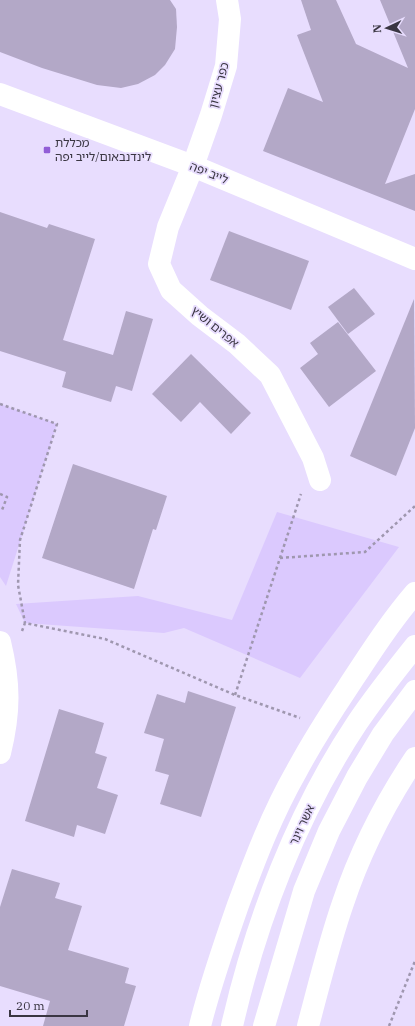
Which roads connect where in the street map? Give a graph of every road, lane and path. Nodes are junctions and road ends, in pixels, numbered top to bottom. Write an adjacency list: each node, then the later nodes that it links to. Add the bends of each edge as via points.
1 (227, 0): 3 (main road, כפר עציון, via 230,19 226,66)
2 (0, 94): 3 (main road, לייב יפה)
3 (193, 166): 4 (main road, לייב יפה); 6 (main road, אפרים ושיץ, via 168,227 159,264 171,290 237,344 270,375 313,458)
4 (415, 259)
5 (0, 404): 12 (path, via 58,424 20,540 18,585)
6 (320, 480): 10 (path, via 306,476)
7 (0, 494): 9 (path, via 7,496 2,510)
8 (415, 506): 10 (path, via 365,552)
9 (0, 509)
10 (280, 558): 17 (path)
11 (415, 593): 18 (main road, via 364,663)
12 (25, 622): 15 (path); 17 (path, via 105,639)
13 (0, 642): 15 (main road)
14 (415, 646): 23 (main road, אשר וינר, via 356,724 308,810 276,882 250,957)
15 (6, 668): 19 (main road, via 8,699)
16 (415, 691): 24 (main road, via 383,734 329,831 304,891)
17 (235, 695): 18 (path)
18 (323, 726): 22 (main road, via 295,772 270,824 229,931)
19 (0, 753)
20 (415, 758): 25 (main road, via 383,812 361,857 343,903)
21 (415, 961): 26 (path)
22 (200, 1026)
23 (232, 1026)
24 (264, 1026)
25 (308, 1026)
26 (388, 1026)

